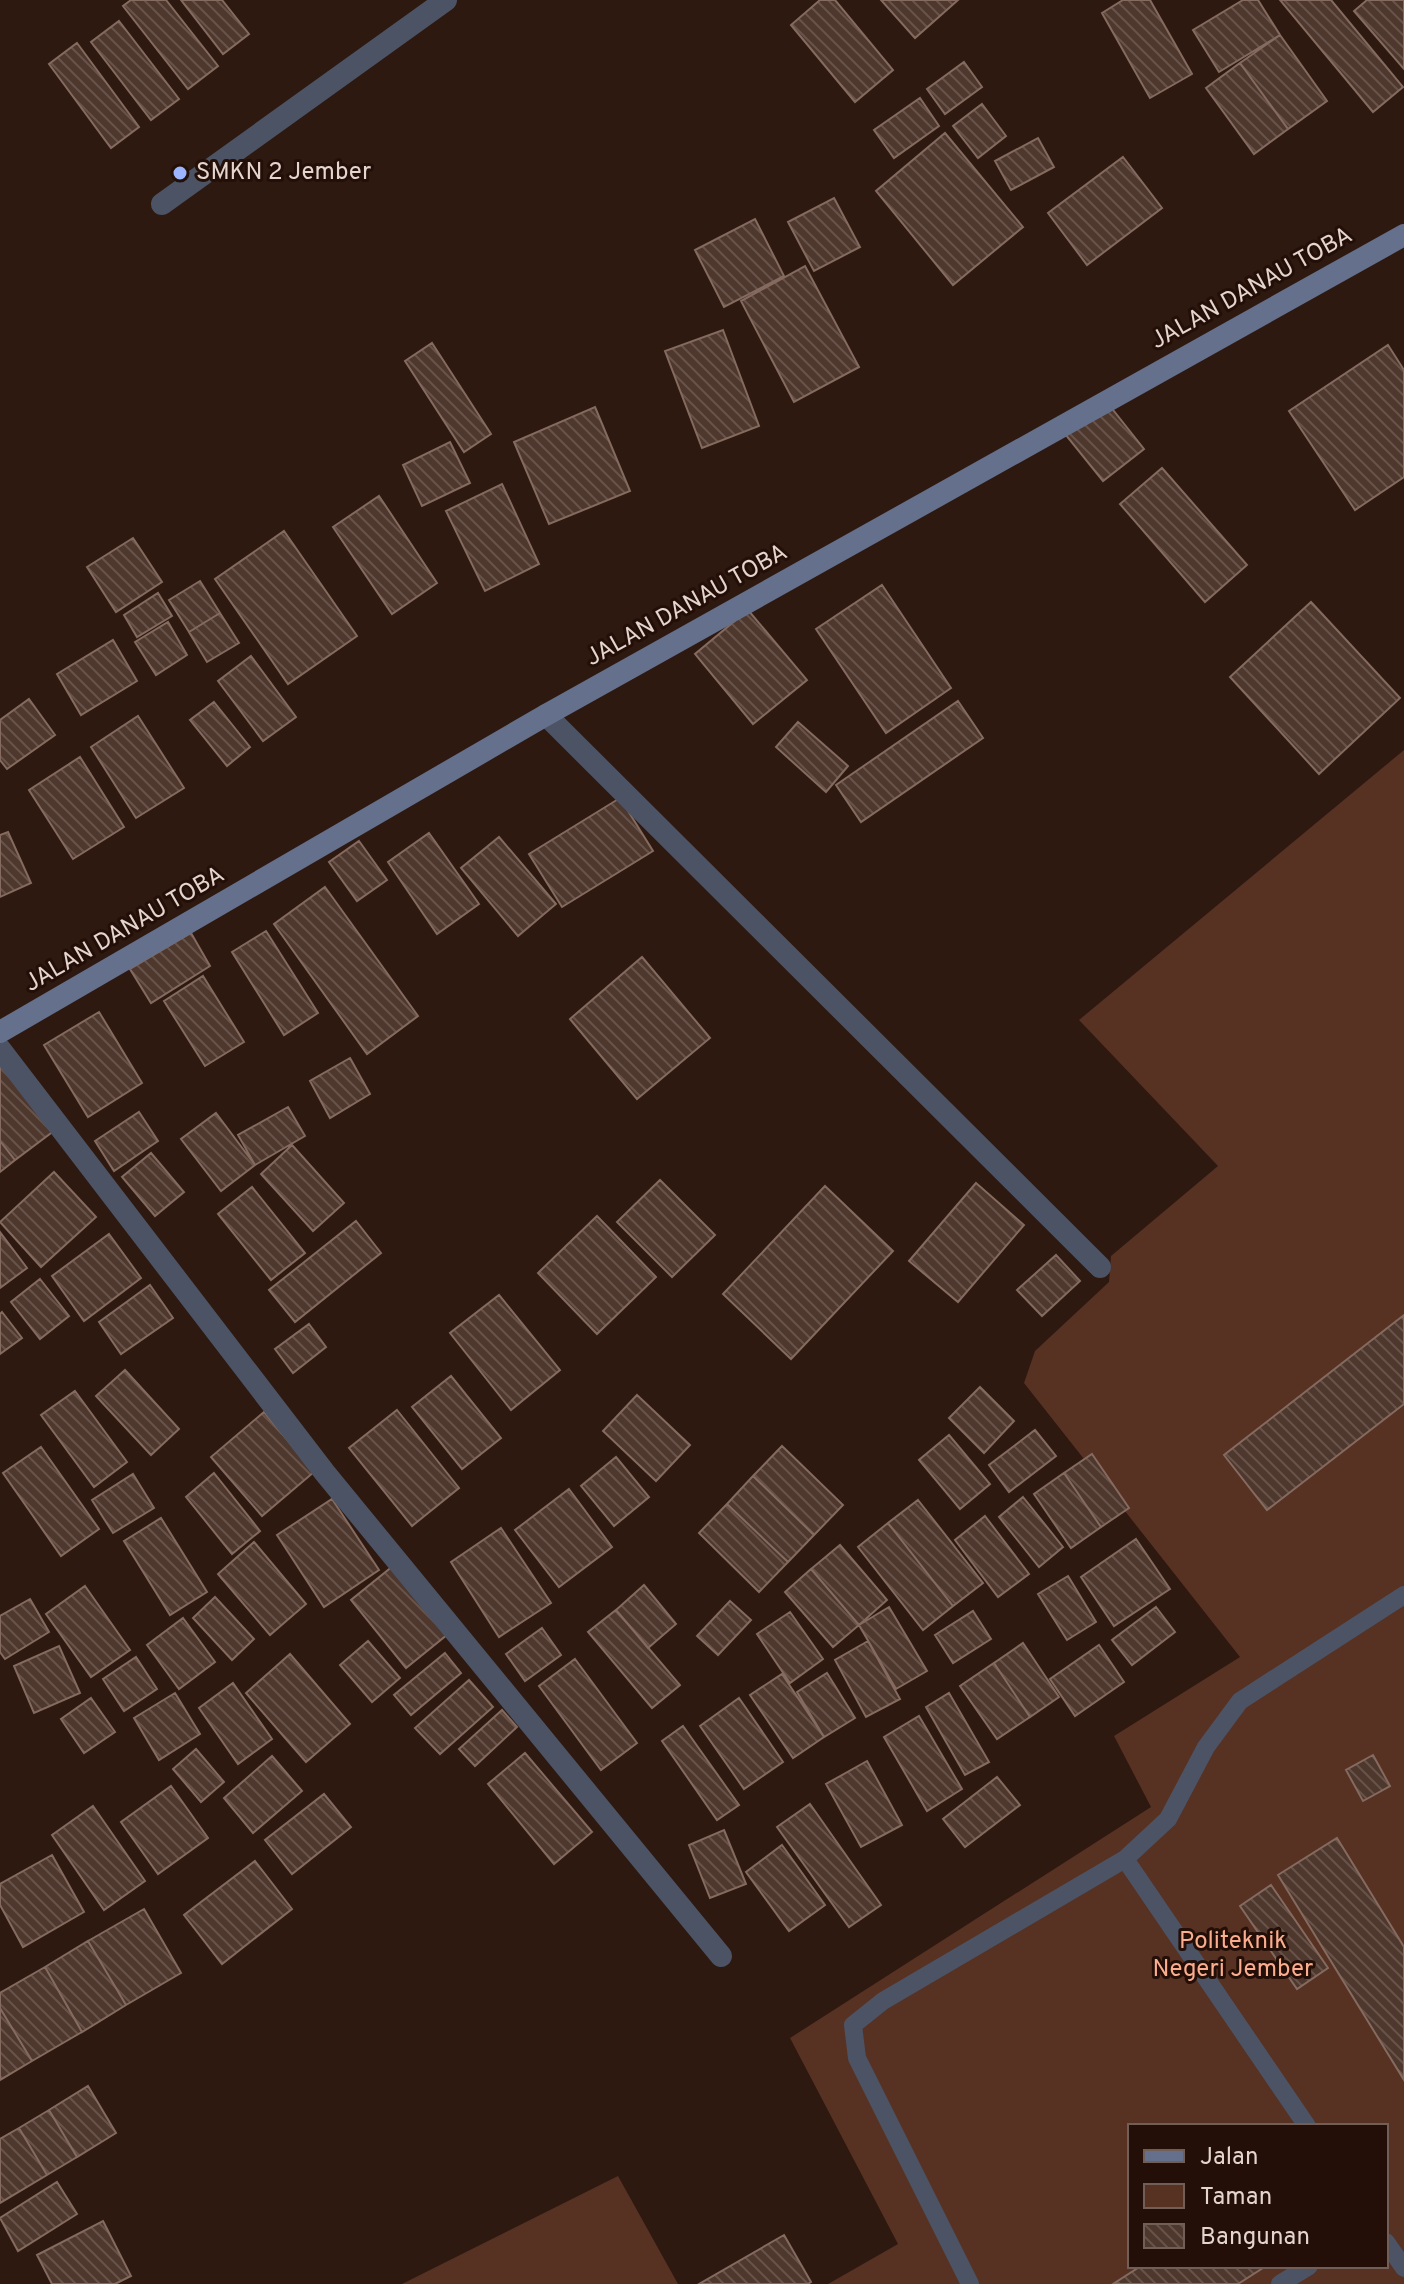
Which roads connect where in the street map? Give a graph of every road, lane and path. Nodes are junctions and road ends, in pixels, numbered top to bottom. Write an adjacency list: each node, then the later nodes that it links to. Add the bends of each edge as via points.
1 (446, 0): 2 (street)
2 (162, 204)
3 (1404, 235): 4 (main road, JALAN DANAU TOBA)
4 (546, 715): 5 (main road, JALAN DANAU TOBA); 7 (street)
5 (0, 1032)
6 (0, 1049): 10 (street, via 325,1473)
7 (1100, 1267)
8 (1404, 1595): 9 (lane, via 1240,1701 1206,1747 1168,1819)
9 (1125, 1859): 11 (lane); 15 (lane, via 883,2001 853,2025 857,2058)
10 (721, 1956)
11 (1306, 2124)
12 (1388, 2245): 14 (lane)
13 (1306, 2268): 16 (lane)
14 (1404, 2268)
15 (970, 2284)
16 (1280, 2284)

